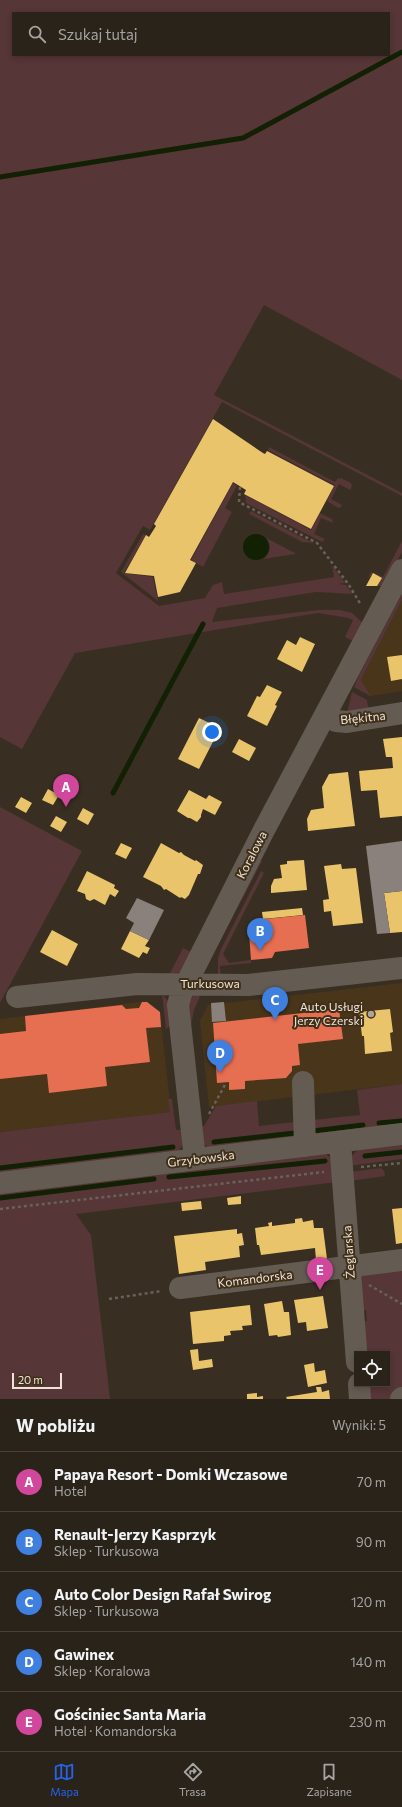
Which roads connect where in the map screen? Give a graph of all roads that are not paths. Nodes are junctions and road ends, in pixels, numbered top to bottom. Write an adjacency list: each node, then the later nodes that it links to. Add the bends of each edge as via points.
1 (402, 570): 3 (street, Koralowa)
2 (402, 713): 3 (street, Błękitna, via 347,722 336,721)
3 (325, 715): 5 (street, Koralowa)
4 (402, 968): 5 (street, Turkusowa, via 248,984)
5 (186, 984): 6 (street, Turkusowa, via 137,984); 11 (street, Koralowa, via 178,1005)
6 (17, 997)
7 (303, 1082): 10 (street)
8 (402, 1134): 9 (street, Grzybowska)
9 (340, 1142): 10 (street, Grzybowska); 14 (street, Żeglarska)
10 (305, 1146): 11 (street, Grzybowska)
11 (195, 1159): 12 (street, Grzybowska)
12 (0, 1183)
13 (402, 1260): 14 (street, Komandorska)
14 (351, 1271): 15 (street, Komandorska); 16 (street, Żeglarska)
15 (180, 1288)
16 (356, 1351)
17 (358, 1387): 18 (street)
18 (360, 1399)

